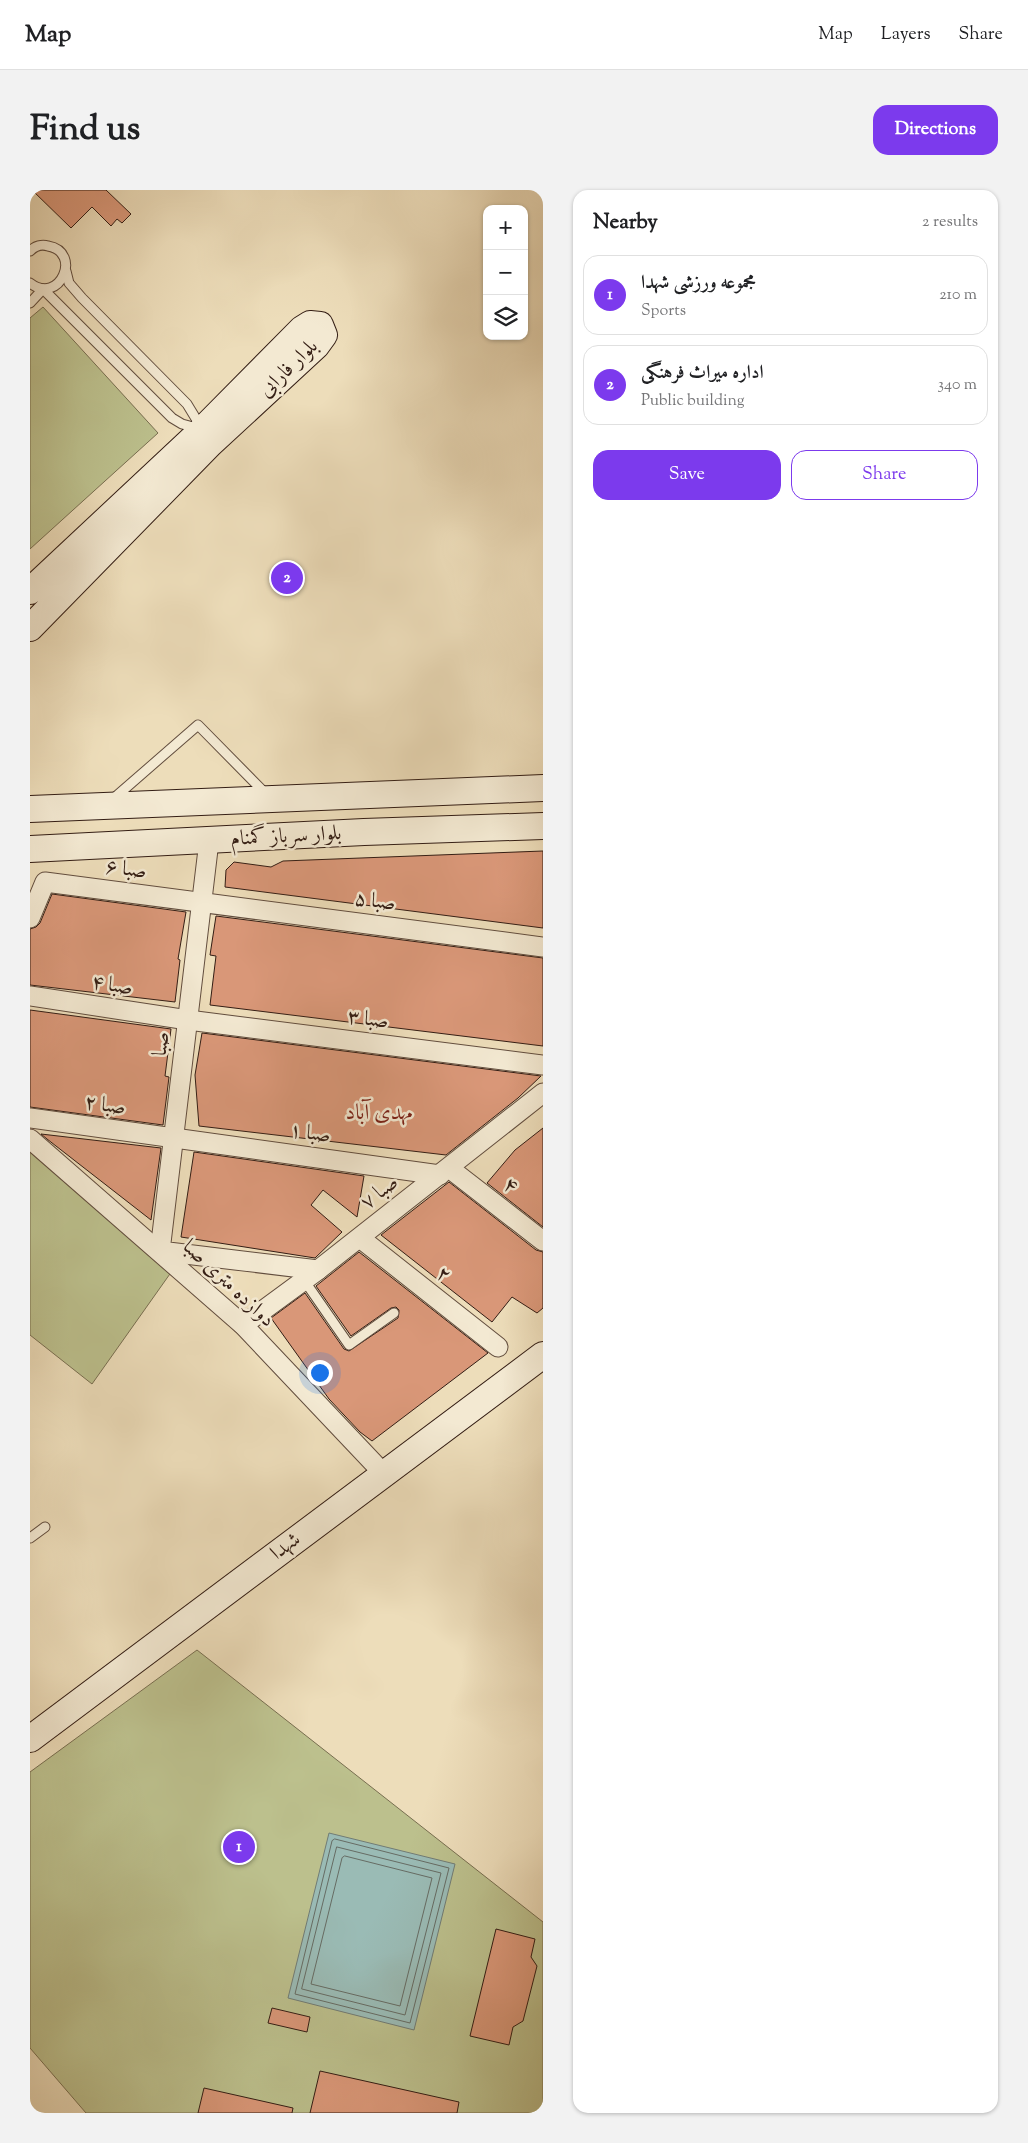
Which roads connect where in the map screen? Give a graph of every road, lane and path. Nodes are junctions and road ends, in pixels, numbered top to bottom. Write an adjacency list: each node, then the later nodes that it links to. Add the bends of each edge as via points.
1 (30, 251): 2 (lane, via 40,245 54,247 64,257)
2 (66, 271): 4 (lane, via 59,283); 6 (lane, via 69,283 82,298 187,404)
3 (30, 283): 4 (lane)
4 (44, 289): 5 (lane); 6 (lane, via 172,418)
5 (30, 303)
6 (206, 437): 7 (main road); 8 (main road)
7 (30, 591)
8 (30, 628)
9 (543, 788): 10 (main road, بلوار سرباز گمنام)
10 (271, 799): 11 (main road, بلوار سرباز گمنام); 11 (lane, via 198,725)
11 (106, 806): 12 (main road, بلوار سرباز گمنام)
12 (30, 809)
13 (543, 826): 14 (main road, بلوار سرباز گمنام)
14 (209, 841): 15 (main road, بلوار سرباز گمنام); 16 (street, صبا)
15 (30, 849)
16 (202, 902): 17 (street, صبا ۶, via 45,882); 18 (street, صبا ۵); 20 (street, صبا)
17 (30, 918)
18 (543, 947)
19 (30, 996): 20 (street, صبا ۴)
20 (188, 1020): 21 (street, صبا ۳); 24 (street, صبا)
21 (543, 1065)
22 (543, 1093): 26 (street, صبا ۷)
23 (30, 1118): 24 (street, صبا ۲)
24 (174, 1138): 26 (street, صبا ۱); 29 (street, صبا)
25 (30, 1139): 29 (street, دوازده متری صبا)
26 (444, 1171): 27 (street, صبا ۷); 28 (street, ۴)
27 (360, 1238): 30 (street, صبا ۷); 33 (street, ۲)
28 (543, 1241)
29 (160, 1252): 30 (street); 32 (street, دوازده متری صبا)
30 (311, 1275): 31 (lane, via 349,1346); 32 (street, صبا ۷)
31 (394, 1313)
32 (243, 1325): 35 (street, دوازده متری صبا)
33 (498, 1347)
34 (543, 1355): 35 (main road, شهدا)
35 (384, 1474): 38 (main road, شهدا)
36 (45, 1526): 37 (lane)
37 (30, 1538)
38 (30, 1739)

